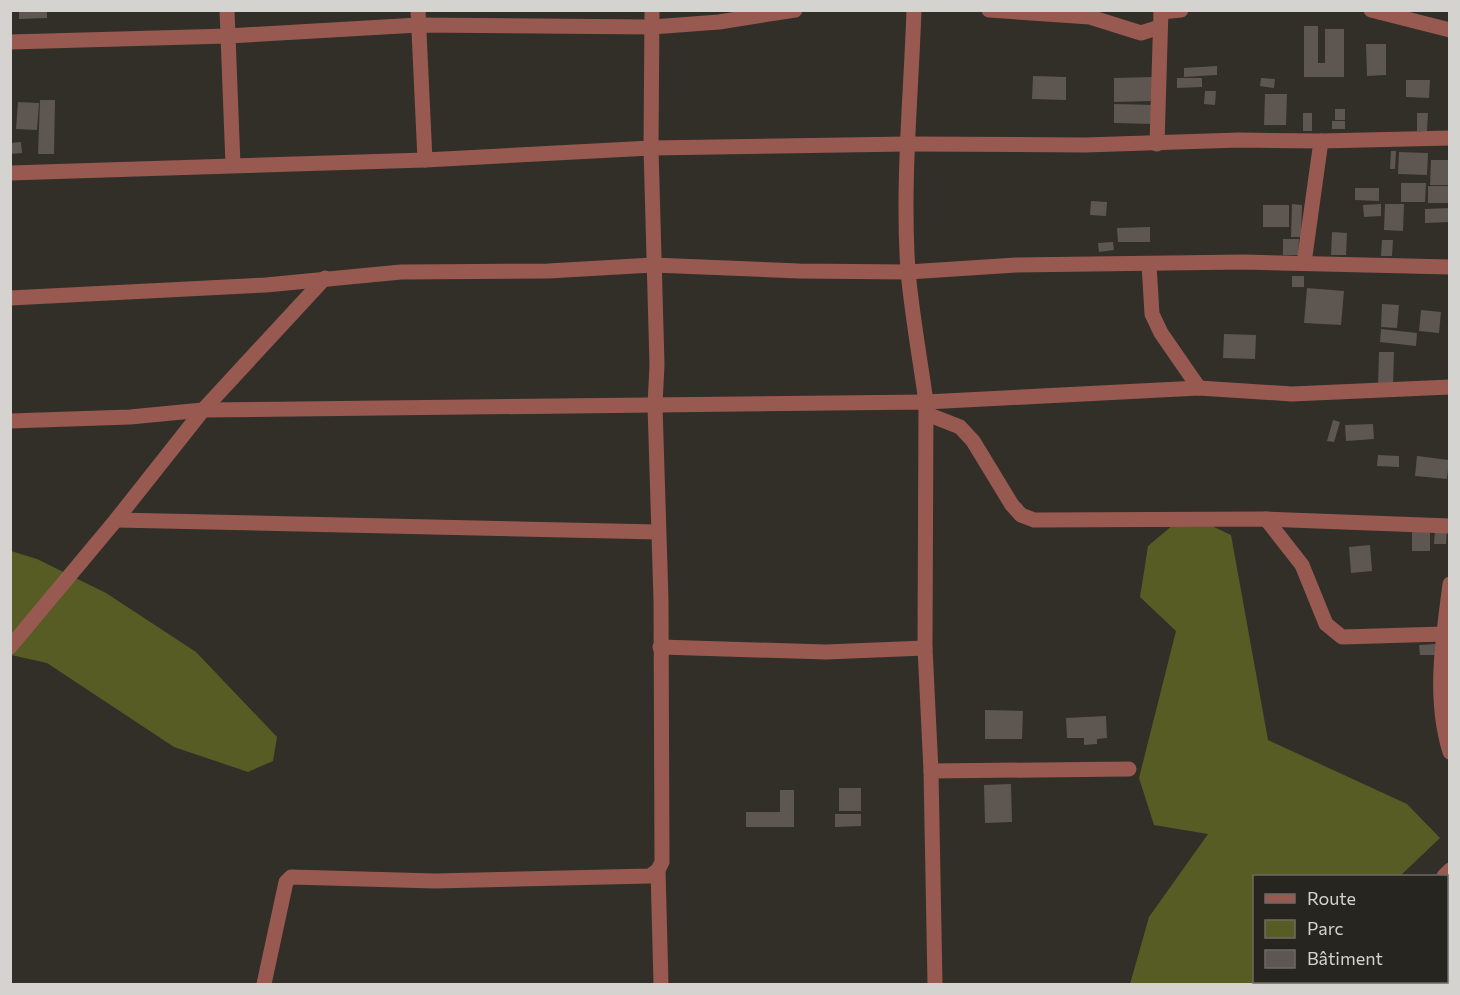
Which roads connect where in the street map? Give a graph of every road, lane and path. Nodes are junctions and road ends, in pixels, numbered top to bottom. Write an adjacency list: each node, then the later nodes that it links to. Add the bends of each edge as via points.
1 (227, 10): 12 (street)
2 (652, 10): 10 (street)
3 (795, 10): 10 (street, via 720,22)
4 (914, 10): 16 (street)
5 (989, 10): 8 (street, via 1090,17 1141,33)
6 (1181, 10): 8 (street)
7 (1371, 10): 11 (street)
8 (1161, 16): 17 (street)
9 (418, 18): 10 (street); 12 (street); 19 (street)
10 (652, 27): 18 (street)
11 (1449, 30)
12 (228, 36): 13 (street); 20 (street)
13 (10, 42)
14 (1449, 138): 15 (street)
15 (1321, 141): 17 (street); 22 (street)
16 (907, 144): 17 (street); 18 (street); 26 (street)
17 (1157, 144)
18 (651, 148): 19 (street); 24 (street)
19 (424, 160): 20 (street)
20 (233, 165): 21 (street)
21 (10, 172)
22 (1304, 263): 23 (street); 25 (street)
23 (1149, 264): 26 (street, via 1016,265); 30 (street, via 1152,314)
24 (653, 265): 26 (street); 27 (street); 31 (street)
25 (1449, 267)
26 (908, 272): 32 (street)
27 (325, 278): 28 (street, via 266,285); 33 (street)
28 (10, 298)
29 (1449, 387): 30 (street, via 1292,394)
30 (1199, 388): 32 (street)
31 (655, 405): 32 (street); 33 (street); 38 (street)
32 (926, 408): 35 (street, via 960,427 973,441 1012,505 1021,515 1034,520); 43 (street)
33 (203, 410): 34 (street); 36 (street)
34 (10, 421)
35 (1266, 519): 37 (street); 40 (street, via 1302,565 1333,632 1342,637)
36 (116, 520): 38 (street); 41 (street)
37 (1449, 526)
38 (658, 532): 42 (street)
39 (1449, 584): 40 (street)
40 (1444, 634): 44 (street, via 1440,697)
41 (10, 647)
42 (660, 647): 43 (street, via 826,652); 47 (street, via 662,862)
43 (925, 648): 46 (street)
44 (1449, 752)
45 (1129, 769): 46 (street)
46 (931, 771): 50 (street)
47 (658, 870): 48 (street, via 650,876 435,881 291,878 286,882); 49 (street)
48 (264, 984)
49 (661, 984)
50 (935, 984)

